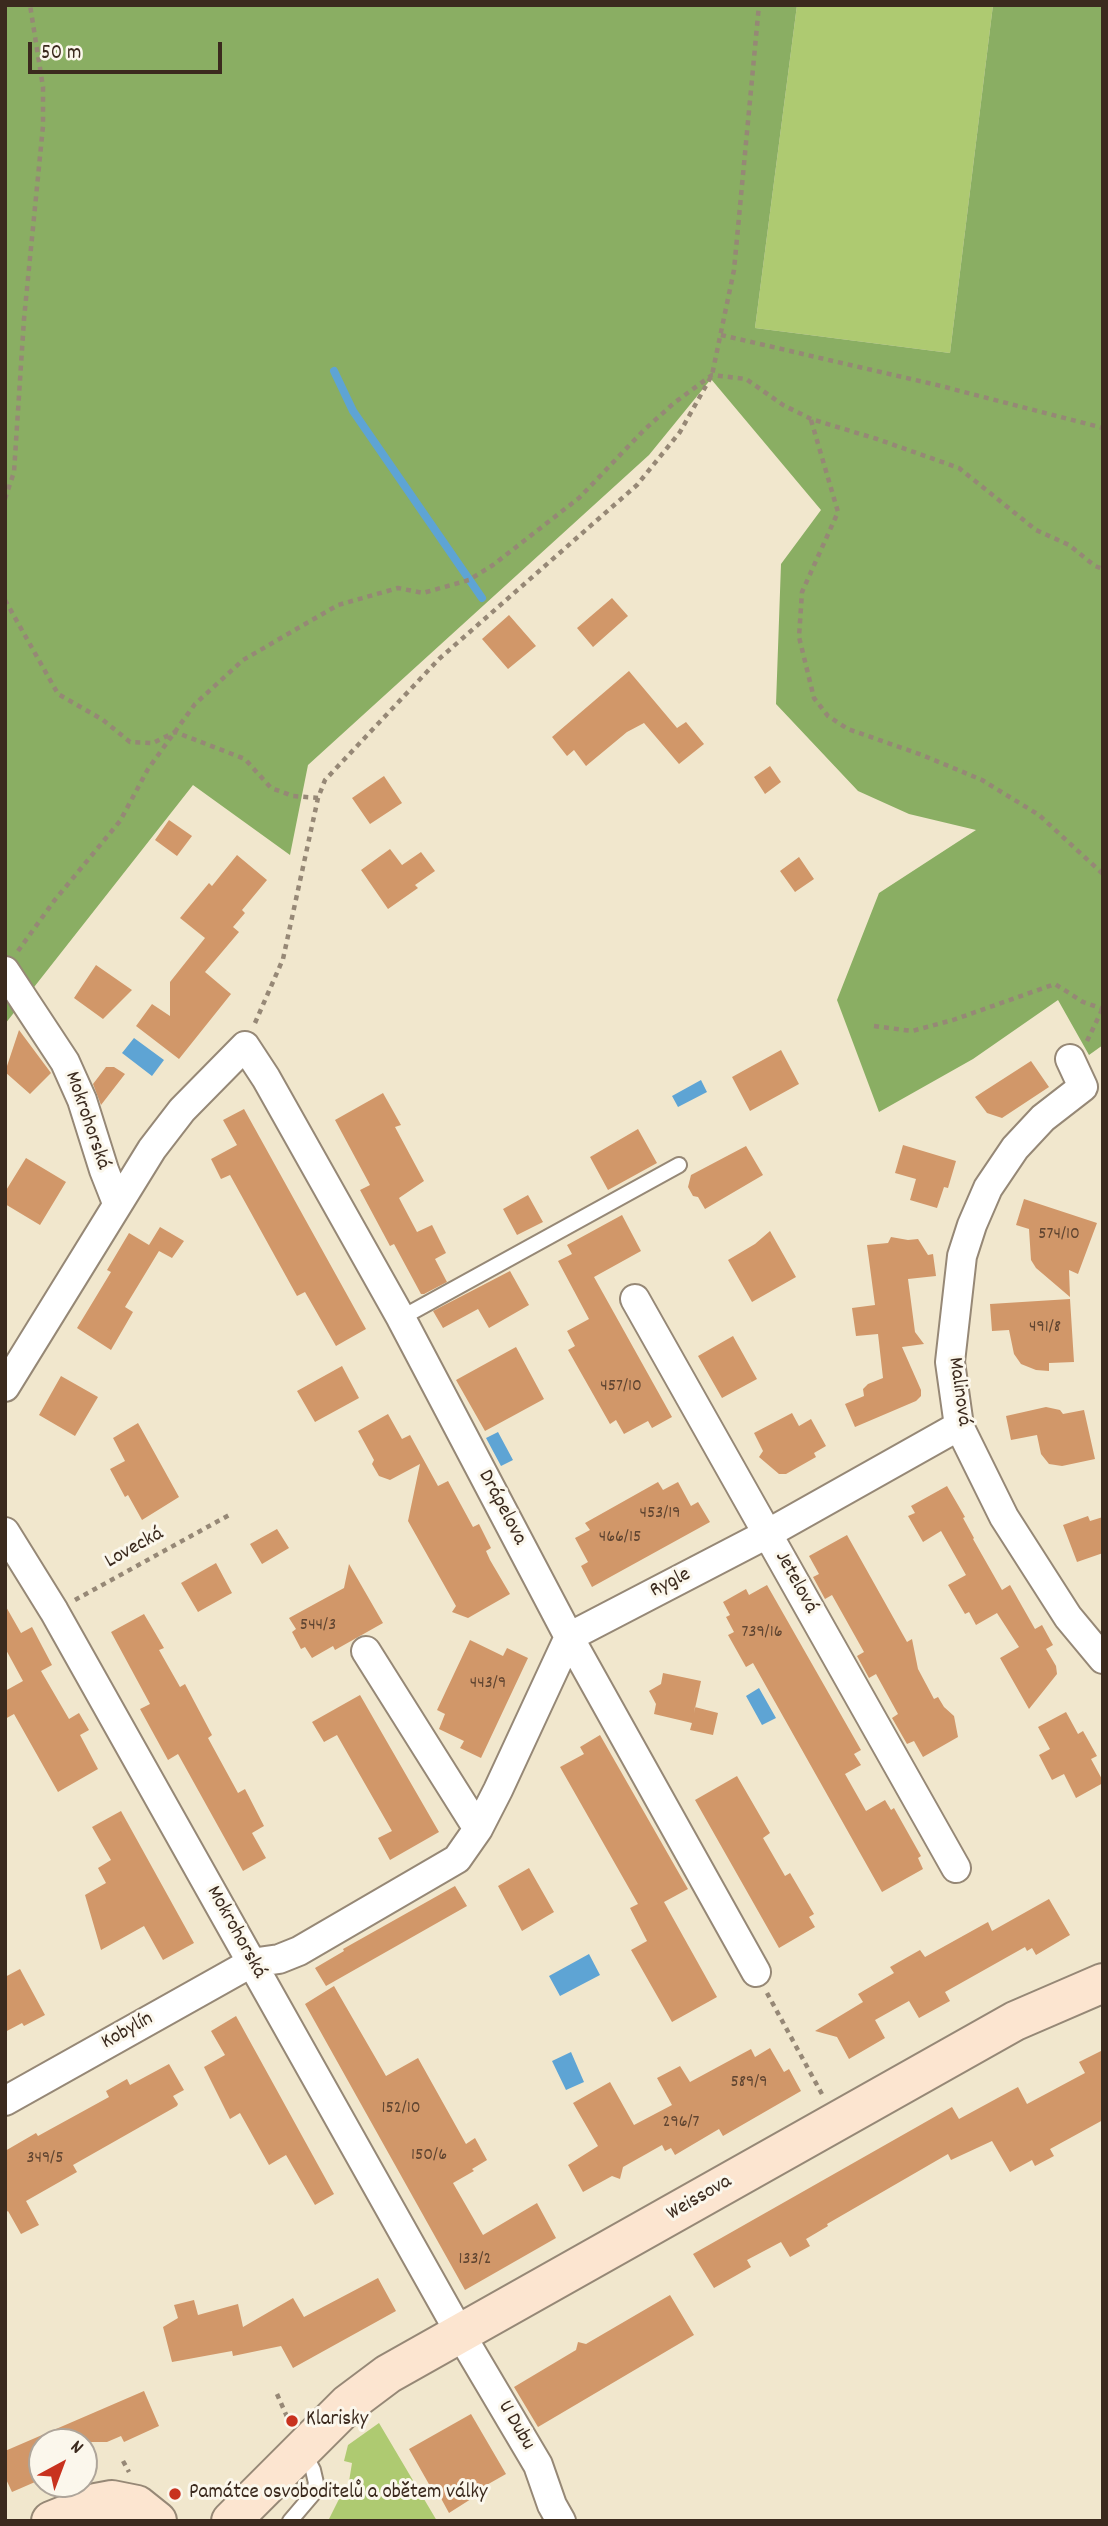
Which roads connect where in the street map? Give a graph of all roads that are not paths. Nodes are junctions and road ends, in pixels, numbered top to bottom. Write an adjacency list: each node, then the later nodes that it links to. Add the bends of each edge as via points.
1 (9, 966): 6 (street, Mokrohorská, via 65,1062)
2 (245, 1046): 6 (street, Mokrohorská, via 166,1128); 8 (street, Drápelova)
3 (1070, 1059): 4 (street, Malinová)
4 (1093, 1082): 10 (street, Malinová, via 1043,1118 1015,1148 988,1188 972,1225 960,1270 950,1362)
5 (679, 1165): 8 (lane)
6 (117, 1203): 9 (street, Mokrohorská)
7 (635, 1299): 12 (street, Jetelová)
8 (401, 1318): 13 (street, Drápelova)
9 (5, 1387)
10 (959, 1426): 12 (street, Rygle); 15 (street, Malinová, via 1004,1517 1068,1617)
11 (5, 1532): 18 (street, Mokrohorská)
12 (767, 1534): 13 (street, Rygle); 17 (street, Jetelová)
13 (569, 1637): 16 (street); 19 (street, Drápelova)
14 (366, 1651): 16 (street)
15 (1103, 1659)
16 (478, 1829): 18 (street, via 448,1864 299,1951)
17 (956, 1868)
18 (251, 1963): 21 (street, Kobylín); 22 (street, Mokrohorská)
19 (756, 1972)
20 (1103, 1983): 22 (street, Weissova, via 1016,2021)
21 (5, 2101)
22 (461, 2335): 23 (street, Weissova, via 368,2387); 28 (street, U Dubu, via 538,2465)
23 (301, 2436): 26 (street, Weissova); 27 (lane, via 316,2483 313,2494)
24 (51, 2521): 25 (street, via 111,2500 137,2505)
25 (157, 2521)
26 (231, 2521)
27 (290, 2521)
28 (561, 2521)

